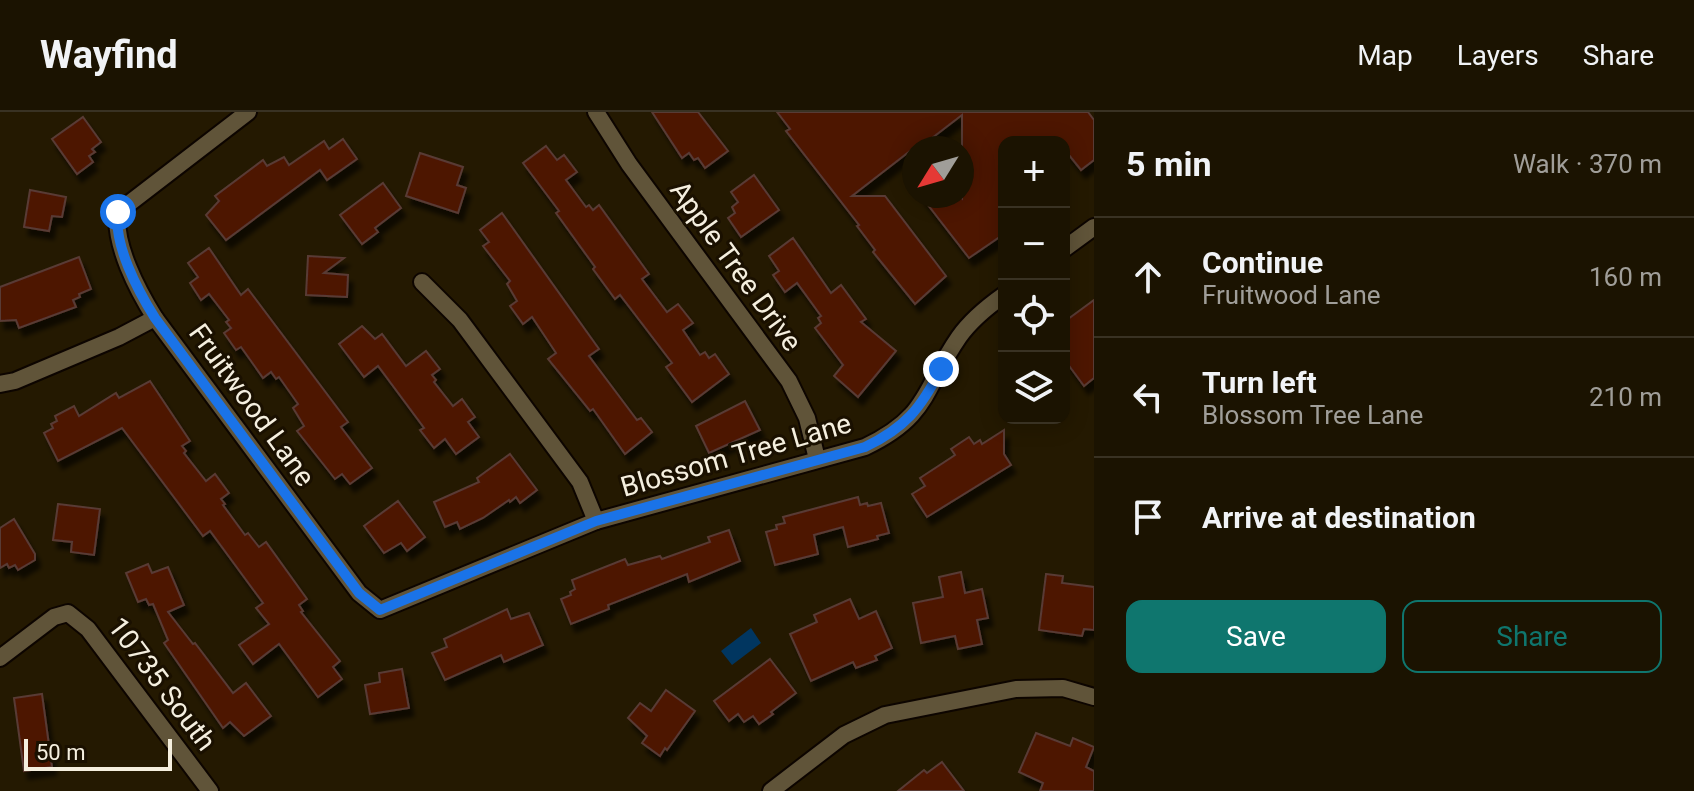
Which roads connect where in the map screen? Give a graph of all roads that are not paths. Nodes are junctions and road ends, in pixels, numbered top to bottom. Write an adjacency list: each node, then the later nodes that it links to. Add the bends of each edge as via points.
1 (248, 112): 7 (street, Fruitwood Lane, via 118,212 118,237)
2 (596, 112): 9 (street, Apple Tree Drive, via 789,381 807,418)
3 (1094, 227): 4 (street)
4 (1070, 245)
5 (422, 282): 10 (street, via 460,320 580,482)
6 (998, 300): 9 (street, Blossom Tree Lane, via 959,338 906,423 865,447)
7 (155, 318): 8 (street); 11 (street, Fruitwood Lane, via 359,593)
8 (0, 384)
9 (817, 459): 10 (street, Blossom Tree Lane)
10 (596, 521): 11 (street, Blossom Tree Lane)
11 (380, 610)
12 (0, 658): 14 (street, 10735 South, via 54,617 68,613 88,629)
13 (1094, 697): 15 (street, via 1063,688 1016,689 885,715 844,735)
14 (210, 791)
15 (771, 791)

